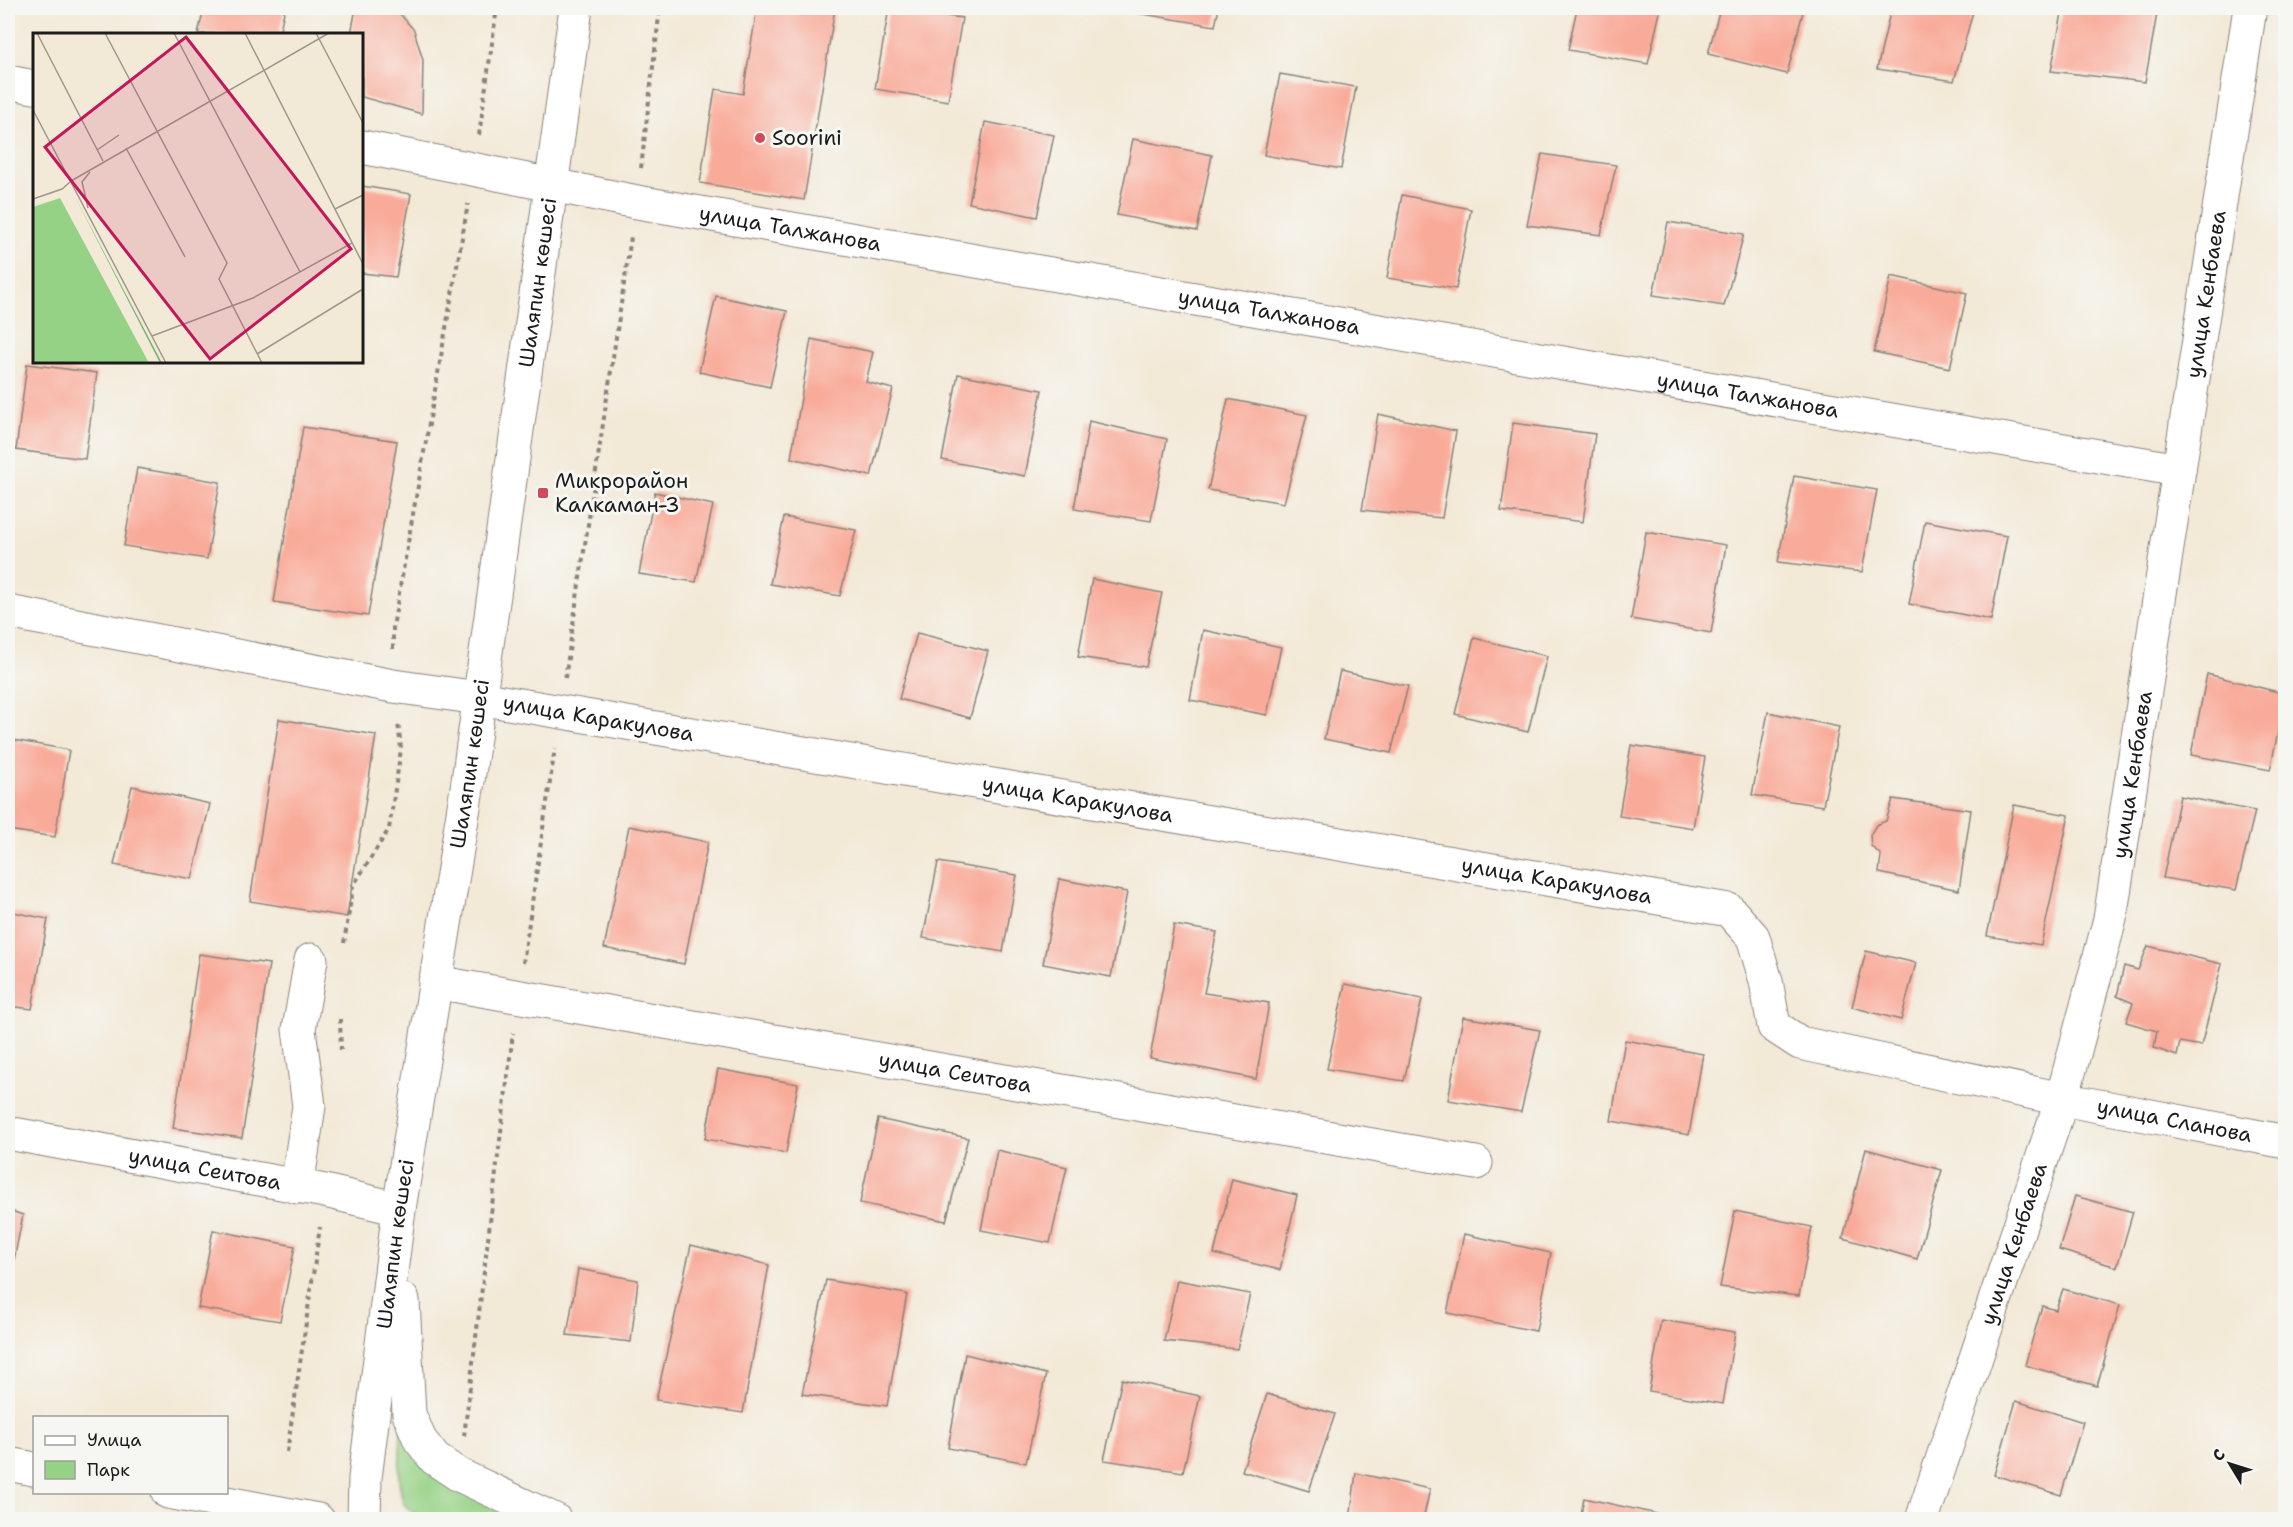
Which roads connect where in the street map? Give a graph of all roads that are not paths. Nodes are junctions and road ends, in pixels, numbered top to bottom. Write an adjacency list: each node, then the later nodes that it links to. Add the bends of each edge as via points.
1 (576, 8): 6 (street, Шаляпин көшесі)
2 (2250, 8): 7 (street, улица Кенбаева)
3 (8, 82): 4 (street)
4 (33, 87)
5 (363, 147): 6 (street, улица Талжанова)
6 (553, 185): 7 (street, улица Талжанова); 9 (street, Шаляпин көшесі)
7 (2179, 470): 12 (street, улица Кенбаева, via 2110,919)
8 (8, 612): 9 (street, улица Каракулова, via 393,686)
9 (480, 698): 11 (street, Шаляпин көшесі); 12 (street, улица Каракулова, via 1729,910 1753,937 1774,1026 1800,1043)
10 (311, 960): 16 (street, via 299,1029 309,1106)
11 (435, 982): 15 (street, улица Сеитова); 17 (street, Шаляпин көшесі)
12 (2062, 1099): 14 (street, улица Сланова); 24 (street, улица Кенбаева)
13 (8, 1133): 16 (street, улица Сеитова)
14 (2286, 1142)
15 (1476, 1163)
16 (311, 1189): 17 (street, улица Сеитова)
17 (399, 1209): 22 (street, Шаляпин көшесі, via 365,1478); 23 (street, via 409,1414 420,1440 435,1459 459,1475)
18 (8, 1464): 19 (street)
19 (33, 1469)
20 (179, 1494): 21 (street)
21 (318, 1520)
22 (364, 1520)
23 (555, 1520)
24 (1922, 1520)

